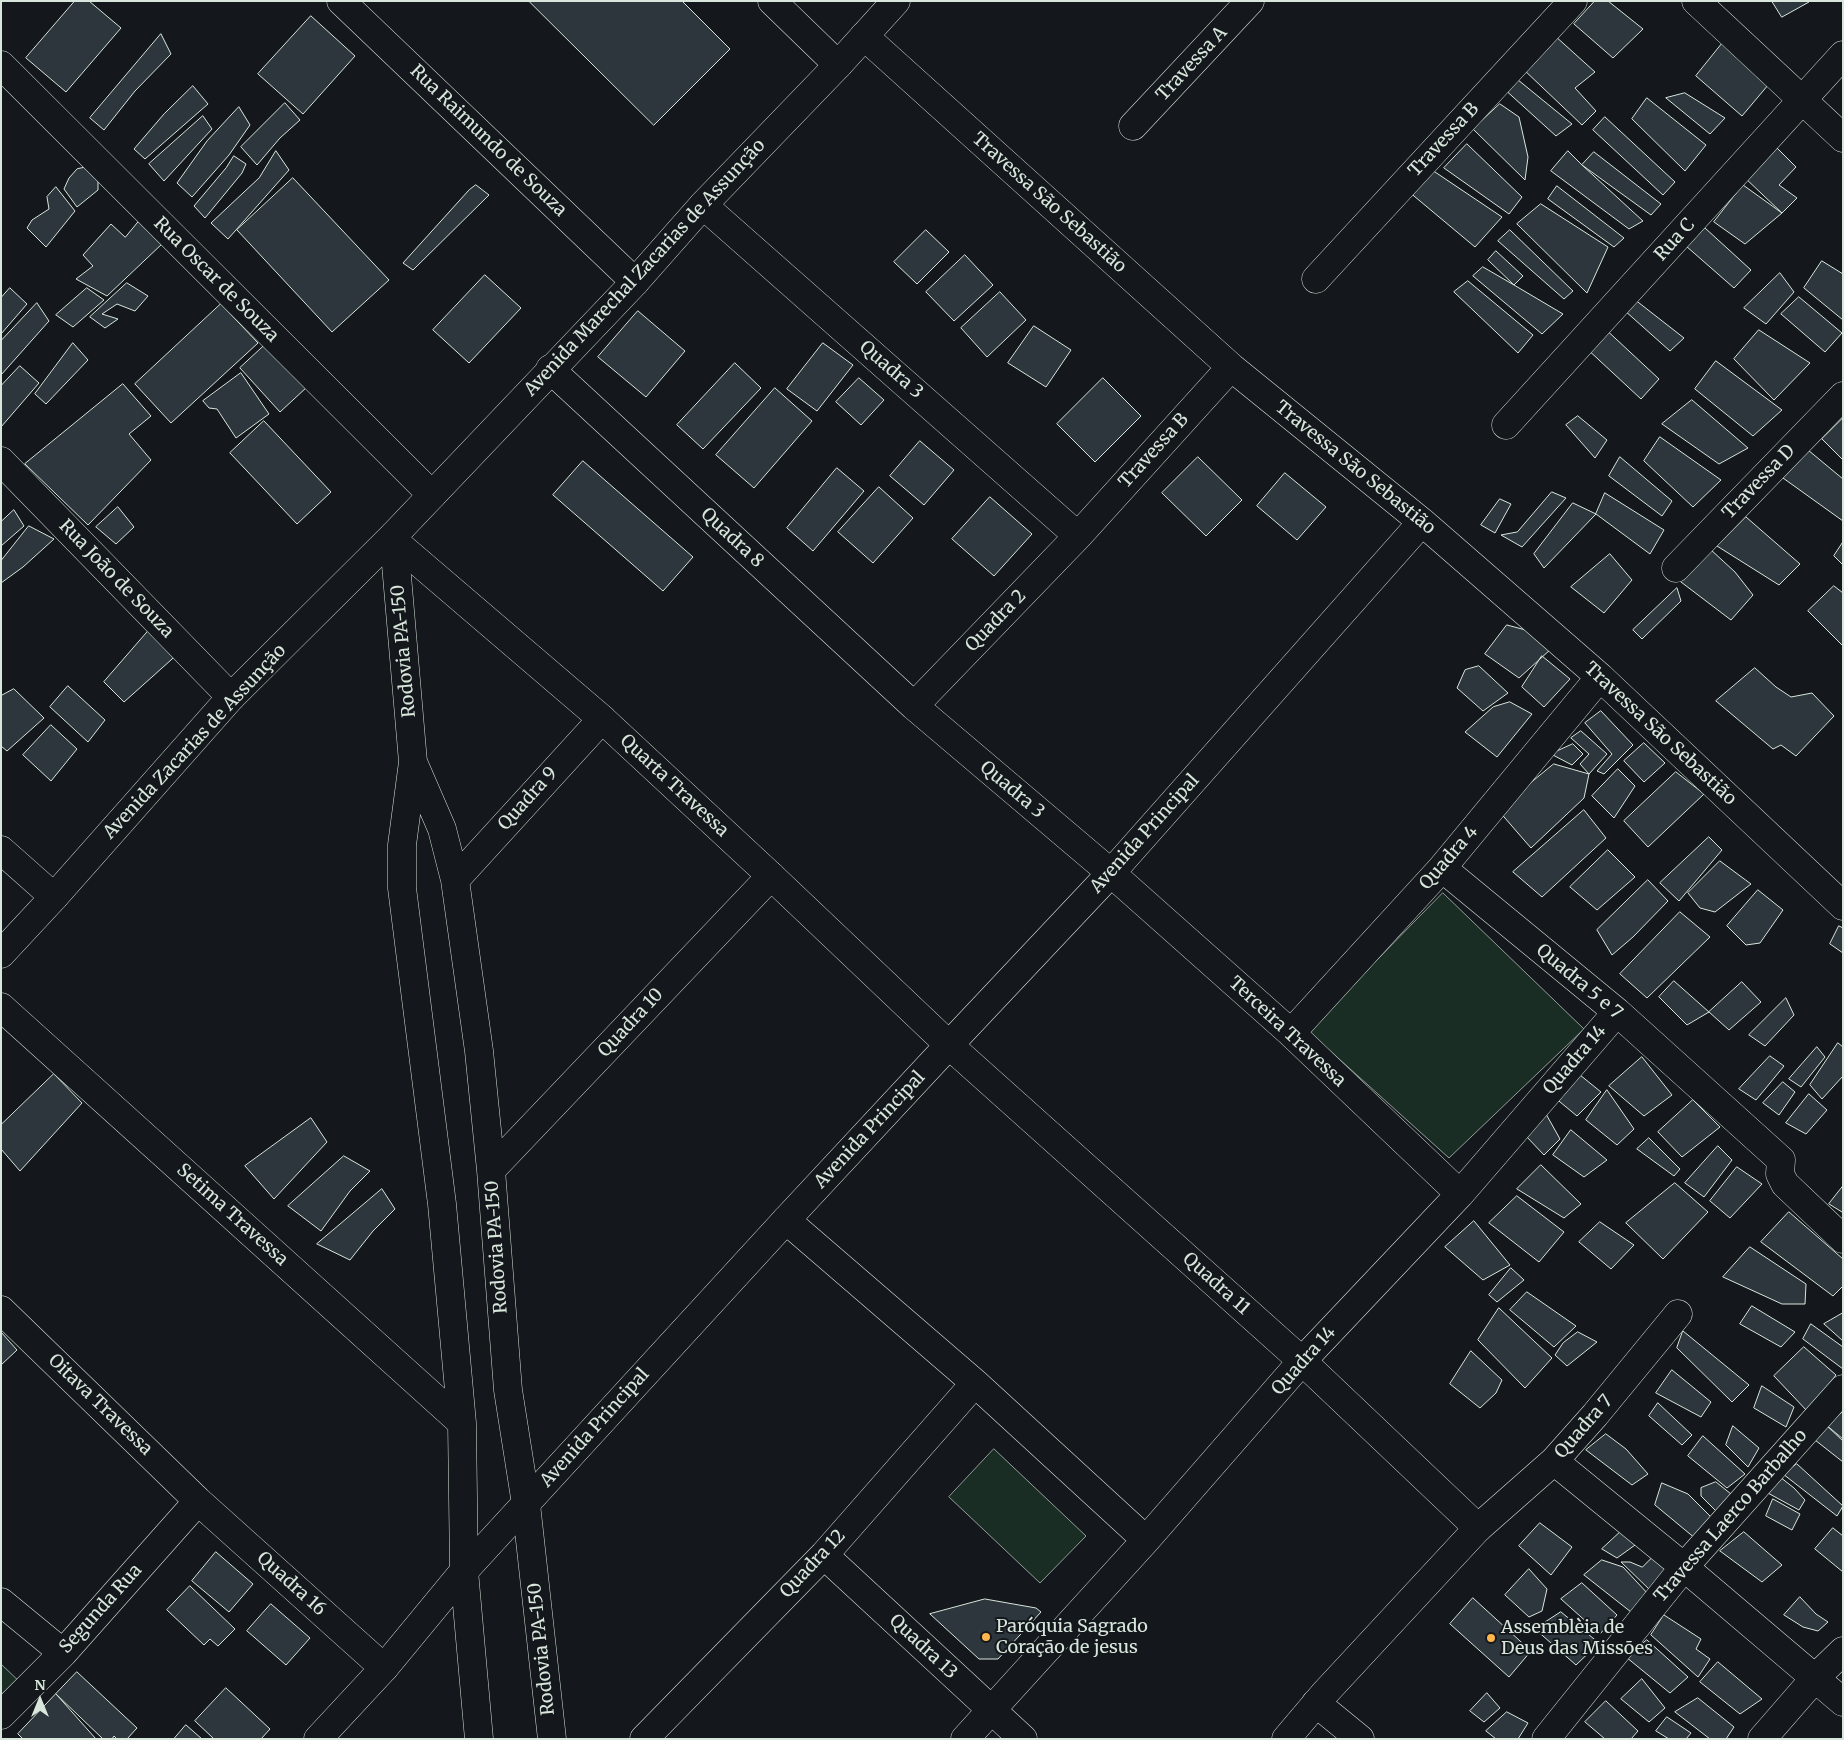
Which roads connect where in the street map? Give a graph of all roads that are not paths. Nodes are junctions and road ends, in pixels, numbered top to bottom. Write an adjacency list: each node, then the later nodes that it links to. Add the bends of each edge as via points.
1 (341, 1): 16 (street, Rua Raimundo de Souza)
2 (772, 1): 10 (street)
3 (896, 1): 7 (street, Avenida Marechal Zacarias de Assunção)
4 (1250, 1): 12 (street, Travessa A)
5 (1573, 1): 15 (street, Travessa B)
6 (1696, 1): 11 (street)
7 (864, 36): 10 (street, Avenida Marechal Zacarias de Assunção); 17 (street, Travessa São Sebastião)
8 (1843, 55): 11 (street, Rua C)
9 (1, 65): 22 (street, Rua Oscar de Souza)
10 (838, 65): 14 (street, Avenida Marechal Zacarias de Assunção)
11 (1802, 101): 13 (street); 20 (street, Rua C)
12 (1133, 126)
13 (1843, 138)
14 (703, 205): 16 (street, Avenida Marechal Zacarias de Assunção); 24 (street, Quadra 3)
15 (1316, 279)
16 (635, 282): 18 (street, Avenida Marechal Zacarias de Assunção)
17 (1231, 367): 23 (street, Travessa São Sebastião); 24 (street, Travessa B)
18 (550, 370): 22 (street, Avenida Marechal Zacarias de Assunção); 29 (street, Quadra 8)
19 (1843, 396): 26 (street, Travessa D)
20 (1506, 425)
21 (1, 461): 28 (street, Rua João de Souza)
22 (432, 495): 25 (street, Avenida Marechal Zacarias de Assunção)
23 (1422, 522): 27 (street, Travessa São Sebastião); 34 (street, Avenida Principal)
24 (1078, 536): 29 (street, Quadra 2)
25 (394, 538): 28 (street, Avenida Zacarias de Assunção); 30 (street, Quarta Travessa); 31 (street, Rodovia PA-150)
26 (1676, 568)
27 (1600, 677): 33 (street, Quadra 4); 38 (street, Travessa São Sebastião)
28 (231, 697): 37 (street, Avenida Zacarias de Assunção)
29 (914, 706): 34 (street, Quadra 3)
30 (602, 719): 35 (street, Quarta Travessa); 36 (street, Quadra 9)
31 (413, 762): 36 (street, Rodovia PA-150, via 442,829); 53 (street, Rodovia PA-150, via 402,845 402,888 442,1204)
32 (1, 850): 37 (street)
33 (1442, 868): 41 (street, Quadra 5 e 7); 42 (street, Quadra 4)
34 (1111, 874): 42 (street, Terceira Travessa); 43 (street, Avenida Principal)
35 (771, 876): 43 (street, Quarta Travessa); 44 (street, Quadra 10)
36 (455, 880): 44 (street, Rodovia PA-150, via 479,1051)
37 (54, 897): 39 (street, Avenida Zacarias de Assunção)
38 (1843, 906)
39 (1, 954)
40 (1, 1007): 53 (street, Setima Travessa)
41 (1616, 1012): 45 (street, Quadra 14); 47 (street, Quadra 5 e 7, via 1783,1172)
42 (1292, 1033): 45 (street, Terceira Travessa)
43 (949, 1045): 46 (street, Avenida Principal); 50 (street, Quadra 11)
44 (491, 1170): 56 (street, Rodovia PA-150, via 508,1390)
45 (1460, 1194): 50 (street, Quadra 14)
46 (786, 1220): 51 (street); 56 (street, Avenida Principal)
47 (1843, 1239)
48 (1, 1310): 55 (street, Oitava Travessa)
49 (1678, 1314): 54 (street, Quadra 7)
50 (1302, 1360): 57 (street, Quadra 11); 58 (street, Quadra 14)
51 (975, 1383): 58 (street); 59 (street, Quadra 12)
52 (1843, 1389): 60 (street, Travessa Laerco Barbalho)
53 (462, 1423): 61 (street, Rodovia PA-150)
54 (1554, 1461): 57 (street, Quadra 7); 60 (street)
55 (198, 1501): 64 (street, Segunda Rua); 65 (street, Quadra 16)
56 (526, 1504): 61 (street, Avenida Principal); 73 (street, Rodovia PA-150)
57 (1478, 1528): 68 (street)
58 (1146, 1540): 69 (street, Quadra 14)
59 (824, 1554): 69 (street, Quadra 13); 74 (street, Quadra 12)
60 (1684, 1567): 66 (street); 79 (street, Travessa Laerco Barbalho)
61 (464, 1571): 65 (street, Avenida Principal); 72 (street, Rodovia PA-150)
62 (1, 1602): 64 (street)
63 (1843, 1651): 66 (street)
64 (63, 1652): 70 (street, Segunda Rua)
65 (384, 1668): 71 (street, Avenida Principal)
66 (1815, 1678): 67 (street); 80 (street)
67 (1843, 1702)
68 (1316, 1703): 77 (street); 78 (street)
69 (992, 1710): 75 (street, Quadra 14); 76 (street, Quadra 13)
70 (1, 1716)
71 (318, 1739)
72 (479, 1739)
73 (552, 1739)
74 (644, 1739)
75 (965, 1739)
76 (1022, 1739)
77 (1286, 1739)
78 (1360, 1739)
79 (1546, 1739)
80 (1762, 1739)

